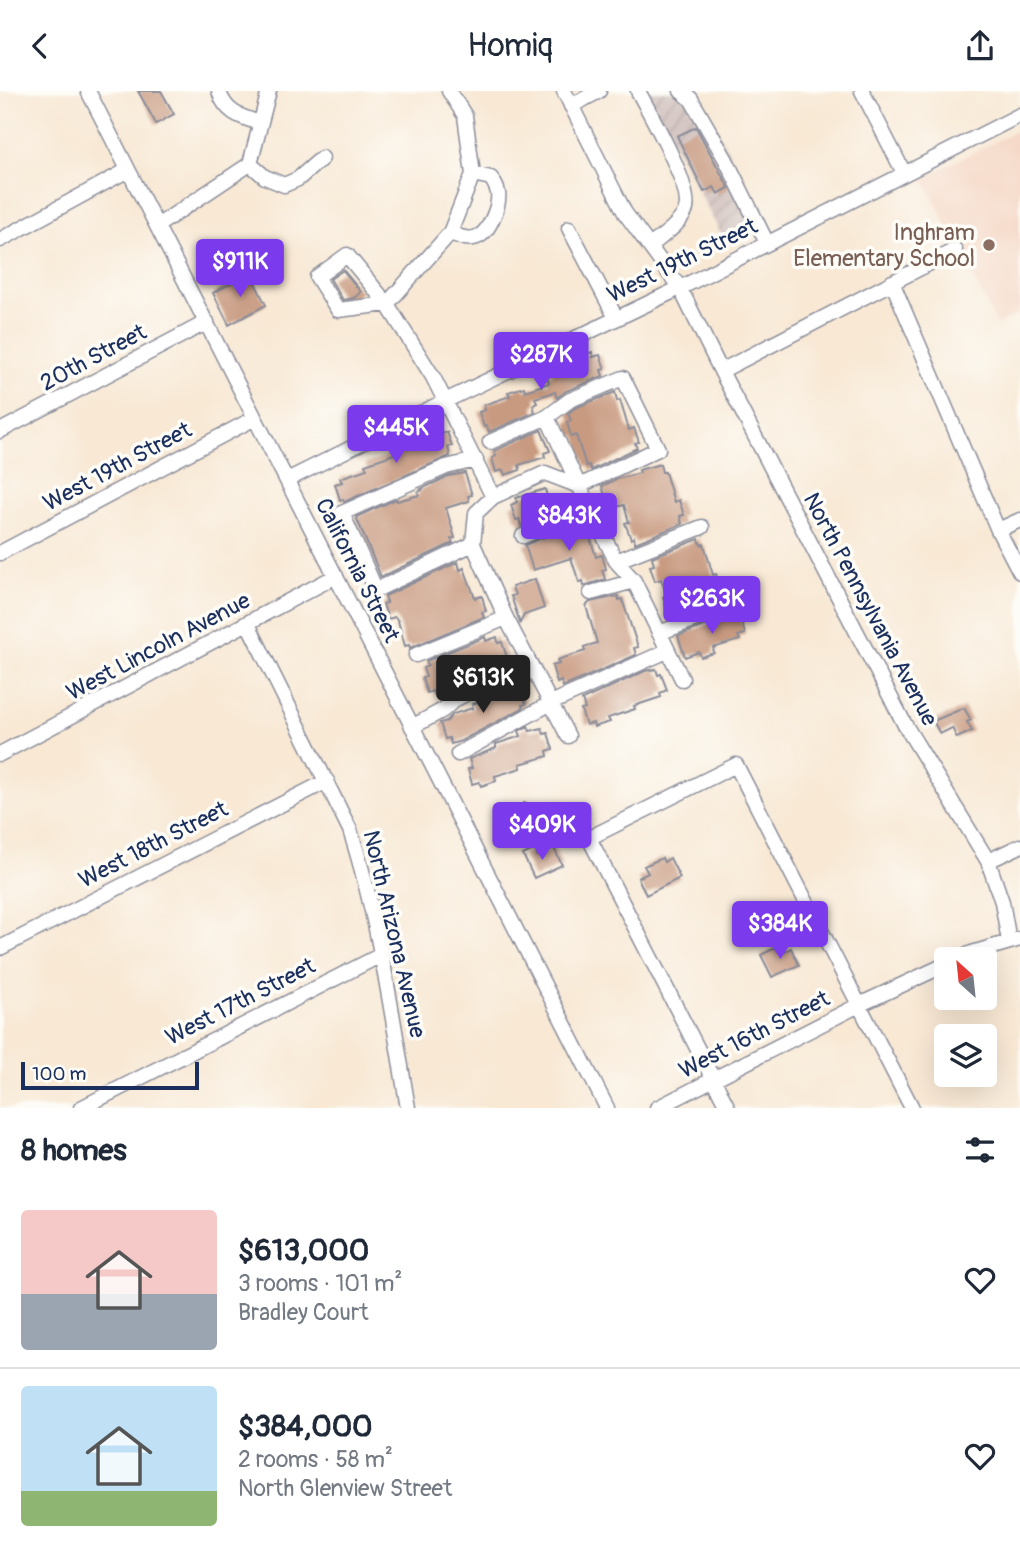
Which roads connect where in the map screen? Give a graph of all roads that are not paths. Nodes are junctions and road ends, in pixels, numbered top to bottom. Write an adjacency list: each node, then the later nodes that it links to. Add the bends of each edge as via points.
1 (88, 91): 15 (street, California Street)
2 (219, 91): 12 (street, via 230,111)
3 (269, 91): 12 (street)
4 (449, 91): 17 (street, via 465,116)
5 (564, 91): 10 (street, North Pennsylvania Avenue)
6 (599, 91): 10 (street)
7 (638, 91): 23 (street, via 675,163 688,200 686,211)
8 (681, 91): 22 (street, via 691,99 726,160)
9 (862, 91): 16 (street)
10 (571, 106): 23 (street, North Pennsylvania Avenue, via 625,213)
11 (1020, 115): 16 (street, West 19th Street)
12 (260, 123): 14 (street)
13 (322, 158): 14 (street, via 284,185)
14 (250, 164): 18 (street)
15 (128, 170): 18 (street, California Street); 21 (street)
16 (904, 173): 22 (street, West 19th Street)
17 (473, 174): 20 (street); 20 (street, via 491,178 497,188 499,197 488,229 480,237 468,239)
18 (157, 226): 29 (street, California Street)
19 (569, 228): 28 (street)
20 (450, 233): 27 (street)
21 (0, 240)
22 (767, 243): 26 (street, West 19th Street)
23 (650, 246): 26 (street, North Pennsylvania Avenue)
24 (955, 250): 25 (street)
25 (891, 282): 30 (street); 43 (street)
26 (683, 293): 28 (street, West 19th Street); 30 (street, North Pennsylvania Avenue)
27 (387, 304): 27 (street, via 347,255 317,277 338,310); 31 (street)
28 (616, 319): 31 (street, West 19th Street)
29 (207, 322): 33 (street, California Street); 34 (street, 20th Street)
30 (721, 371): 67 (street, North Pennsylvania Avenue, via 905,725)
31 (445, 401): 36 (street); 37 (street, West 19th Street)
32 (547, 417): 35 (street); 38 (street); 38 (street, via 570,400 623,378 658,449)
33 (255, 418): 37 (street, California Street); 46 (street, West 19th Street)
34 (0, 431)
35 (489, 442)
36 (475, 460): 39 (street); 45 (street, via 446,467 342,513 376,590)
37 (287, 481): 49 (street, California Street)
38 (579, 486): 39 (street, via 545,473); 40 (street)
39 (493, 497): 45 (street, via 476,513)
40 (590, 509): 44 (street); 47 (street)
41 (1020, 520): 43 (street)
42 (702, 527): 47 (street)
43 (998, 530): 48 (street)
44 (523, 536)
45 (473, 544): 53 (street)
46 (0, 553)
47 (617, 561): 50 (street)
48 (1020, 572)
49 (336, 576): 54 (street, West Lincoln Avenue); 61 (street, California Street)
50 (634, 581): 51 (street); 55 (street)
51 (591, 593)
52 (738, 603): 55 (street)
53 (506, 618): 57 (street); 58 (street)
54 (248, 624): 63 (street, West Lincoln Avenue); 65 (street, North Arizona Avenue)
55 (659, 633): 56 (street)
56 (667, 651): 59 (street); 60 (street)
57 (416, 656)
58 (528, 661): 60 (street); 61 (street)
59 (682, 680)
60 (551, 703): 62 (street); 64 (street)
61 (412, 727): 77 (street, California Street)
62 (568, 736)
63 (0, 754)
64 (458, 754)
65 (327, 781): 70 (street, West 18th Street); 71 (street, North Arizona Avenue, via 361,863)
66 (1020, 846): 67 (street)
67 (988, 861): 68 (street, North Pennsylvania Avenue)
68 (1015, 940): 69 (street)
69 (994, 947)
70 (0, 948)
71 (381, 955): 75 (street, West 17th Street); 76 (street, North Arizona Avenue)
72 (934, 970): 73 (street, West 16th Street)
73 (861, 1005): 74 (street, West 16th Street); 74 (street, via 736,765 589,838); 80 (street)
74 (714, 1079): 78 (street, West 16th Street); 79 (street)
75 (81, 1108)
76 (408, 1108)
77 (607, 1108)
78 (657, 1108)
79 (728, 1108)
80 (912, 1108)

